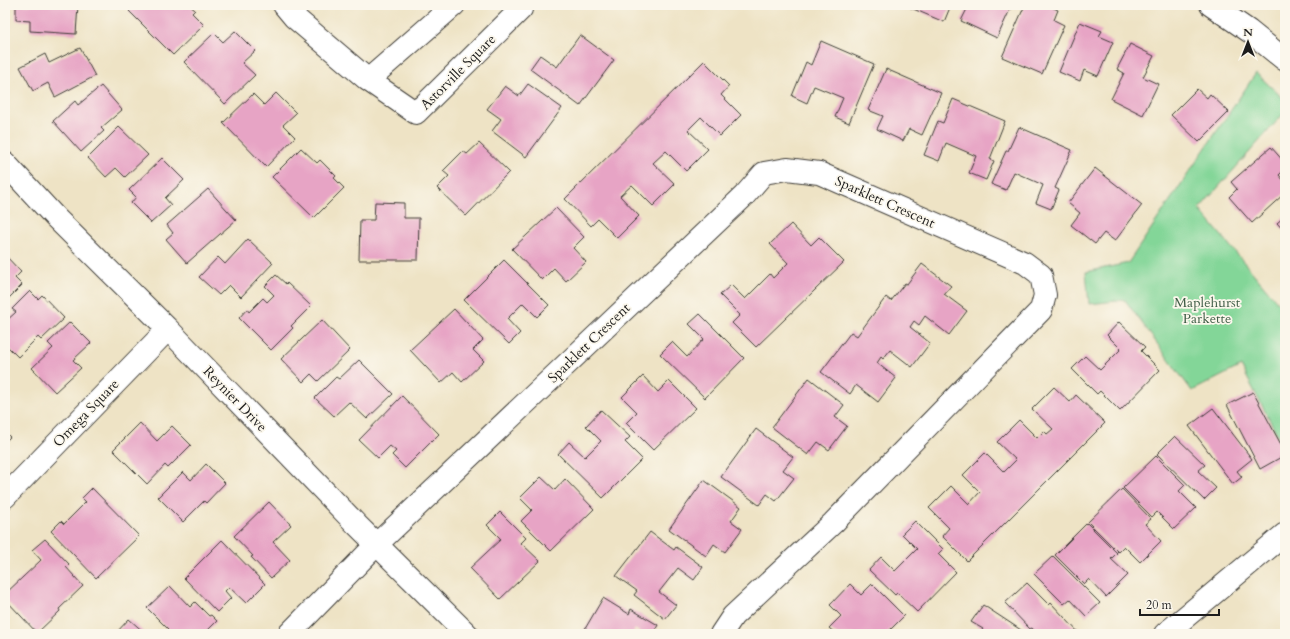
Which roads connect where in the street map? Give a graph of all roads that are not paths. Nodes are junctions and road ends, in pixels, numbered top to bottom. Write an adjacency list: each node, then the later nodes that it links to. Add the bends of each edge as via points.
1 (284, 5): 6 (street, Astorville Square)
2 (454, 5): 6 (street)
3 (520, 5): 6 (street, Astorville Square, via 521,9 416,114)
4 (1211, 5): 5 (street, via 1249,30)
5 (1285, 60)
6 (368, 80)
7 (5, 163): 8 (street, Reynier Drive, via 55,217)
8 (168, 329): 9 (street, Omega Square); 11 (street, Reynier Drive)
9 (5, 497)
10 (1285, 534): 15 (street)
11 (377, 544): 12 (street, Sparklett Crescent); 13 (street, Reynier Drive); 14 (street, Sparklett Crescent, via 744,196 764,173 787,169 819,173 1025,263 1041,275 1045,295 1040,310 833,523 733,616)
12 (289, 634)
13 (466, 634)
14 (721, 634)
15 (1165, 634)

